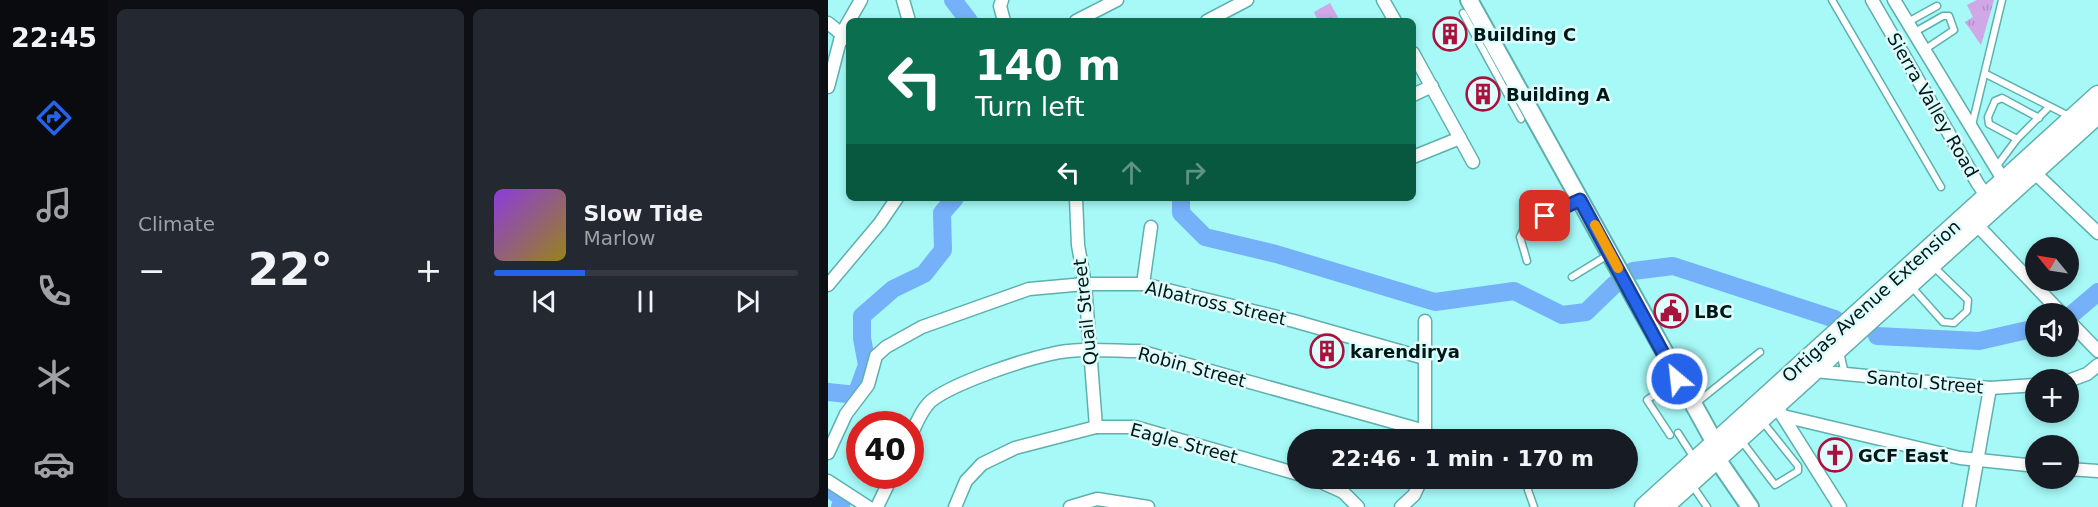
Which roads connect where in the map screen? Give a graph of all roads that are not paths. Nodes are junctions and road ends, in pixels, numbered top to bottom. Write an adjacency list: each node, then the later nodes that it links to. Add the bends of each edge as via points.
1 (861, 0): 13 (street)
2 (903, 0): 14 (street)
3 (1002, 0): 15 (street)
4 (1117, 0): 16 (street)
5 (1247, 0): 17 (street)
6 (1383, 0): 18 (street)
7 (1832, 0): 44 (lane)
8 (1872, 0): 21 (street, Sierra Valley Road)
9 (1894, 0): 20 (street, Sierra Valley Road)
10 (2002, 0): 25 (lane)
11 (1937, 6): 20 (lane)
12 (1469, 13): 32 (lane); 45 (street)
13 (853, 18)
14 (908, 18)
15 (1003, 18)
16 (1082, 18)
17 (1217, 18)
18 (1393, 18)
19 (828, 23): 22 (street)
20 (1908, 24): 21 (street); 23 (street, Sierra Valley Road); 23 (lane, via 1949,16 1954,30)
21 (1888, 27): 41 (street, Sierra Valley Road)
22 (845, 37): 27 (street)
23 (1924, 50): 35 (street, Sierra Valley Road)
24 (1416, 58): 26 (street)
25 (1986, 74): 30 (lane); 35 (lane)
26 (1432, 86): 28 (street); 36 (street)
27 (828, 87)
28 (1416, 94)
29 (2098, 95): 34 (main road, Ortigas Avenue Extension)
30 (2049, 107): 33 (lane); 34 (lane)
31 (2098, 114): 42 (main road, Ortigas Avenue Extension)
32 (1521, 118)
33 (2038, 118): 37 (lane); 37 (lane, via 2002,98 1995,101 1989,124)
34 (2072, 118): 43 (main road, Ortigas Avenue Extension)
35 (1971, 128): 38 (street, Sierra Valley Road)
36 (1460, 138): 39 (street); 40 (street)
37 (2017, 139): 43 (lane)
38 (1984, 152): 41 (street); 43 (street, Sierra Valley Road)
39 (1416, 156)
40 (1473, 162)
41 (1967, 164): 48 (street, Sierra Valley Road)
42 (2034, 172): 43 (main road, Ortigas Avenue Extension); 51 (street)
43 (2003, 181): 48 (main road, Ortigas Avenue Extension)
44 (1941, 187)
45 (1580, 200): 52 (street); 53 (lane, via 1527,224 1520,237)
46 (895, 201): 58 (street)
47 (1076, 201): 56 (street, Quail Street)
48 (1991, 202): 49 (main road, Ortigas Avenue Extension); 84 (main road, Ortigas Avenue Extension)
49 (1977, 225): 54 (main road, Ortigas Avenue Extension); 60 (street)
50 (1151, 227): 57 (street)
51 (2098, 233)
52 (1610, 254): 55 (lane); 72 (street)
53 (1527, 261)
54 (1932, 265): 59 (main road, Ortigas Avenue Extension); 59 (lane, via 1968,300 1966,311 1954,323 1943,322)
55 (1572, 277)
56 (1085, 284): 57 (street, Albatross Street); 64 (street, Quail Street); 85 (street, Albatross Street, via 1029,290 922,327 886,347 876,356 868,385 846,414)
57 (1143, 284): 67 (street, Albatross Street)
58 (828, 285)
59 (1910, 285): 63 (main road, Ortigas Avenue Extension)
60 (2051, 303)
61 (1425, 321): 67 (street)
62 (2079, 331): 65 (street)
63 (1839, 350): 69 (main road, Ortigas Avenue Extension); 70 (lane)
64 (1090, 351): 76 (street, Robin Street, via 1052,353 967,382 932,401); 78 (street, Quail Street); 79 (street, Robin Street, via 1139,351)
65 (2098, 351)
66 (1760, 352): 75 (lane)
67 (1424, 358): 80 (street)
68 (2098, 365): 71 (street)
69 (1815, 371): 70 (street, Santol Street); 77 (main road, Ortigas Avenue Extension)
70 (1845, 375): 74 (street, Santol Street)
71 (2079, 377)
72 (1677, 379): 75 (street); 82 (lane, via 1647,399)
73 (2025, 386): 74 (street, Santol Street)
74 (1990, 388): 87 (street)
75 (1693, 406): 84 (street)
76 (924, 411)
77 (1773, 414): 83 (main road, Ortigas Avenue Extension); 83 (lane, via 1798,471 1775,485); 87 (street); 111 (street)
78 (1096, 427): 90 (street, Eagle Street, via 1135,427); 101 (street, Eagle Street, via 1015,448 982,464 966,481)
79 (1405, 429)
80 (1425, 429)
81 (1678, 433): 86 (lane)
82 (1670, 435)
83 (1740, 438): 84 (main road, Ortigas Avenue Extension)
84 (1716, 451): 86 (main road, Ortigas Avenue Extension); 93 (main road, Ortigas Avenue Extension); 110 (street)
85 (828, 453)
86 (1695, 461): 107 (main road, Ortigas Avenue Extension)
87 (1975, 461): 88 (street); 112 (street)
88 (2025, 465)
89 (2079, 470): 91 (street)
90 (1287, 471)
91 (2098, 471)
92 (828, 481): 99 (street)
93 (1691, 483): 108 (main road, Ortigas Avenue Extension); 109 (lane)
94 (886, 489): 100 (street)
95 (1336, 489): 104 (street)
96 (1417, 489): 105 (street)
97 (1528, 490): 106 (lane)
98 (1099, 503): 102 (street); 103 (street)
99 (868, 507)
100 (877, 507)
101 (956, 507)
102 (1070, 507)
103 (1148, 507)
104 (1358, 507)
105 (1401, 507)
106 (1534, 507)
107 (1644, 507)
108 (1664, 507)
109 (1707, 507)
110 (1750, 507)
111 (1840, 507)
112 (1969, 507)

